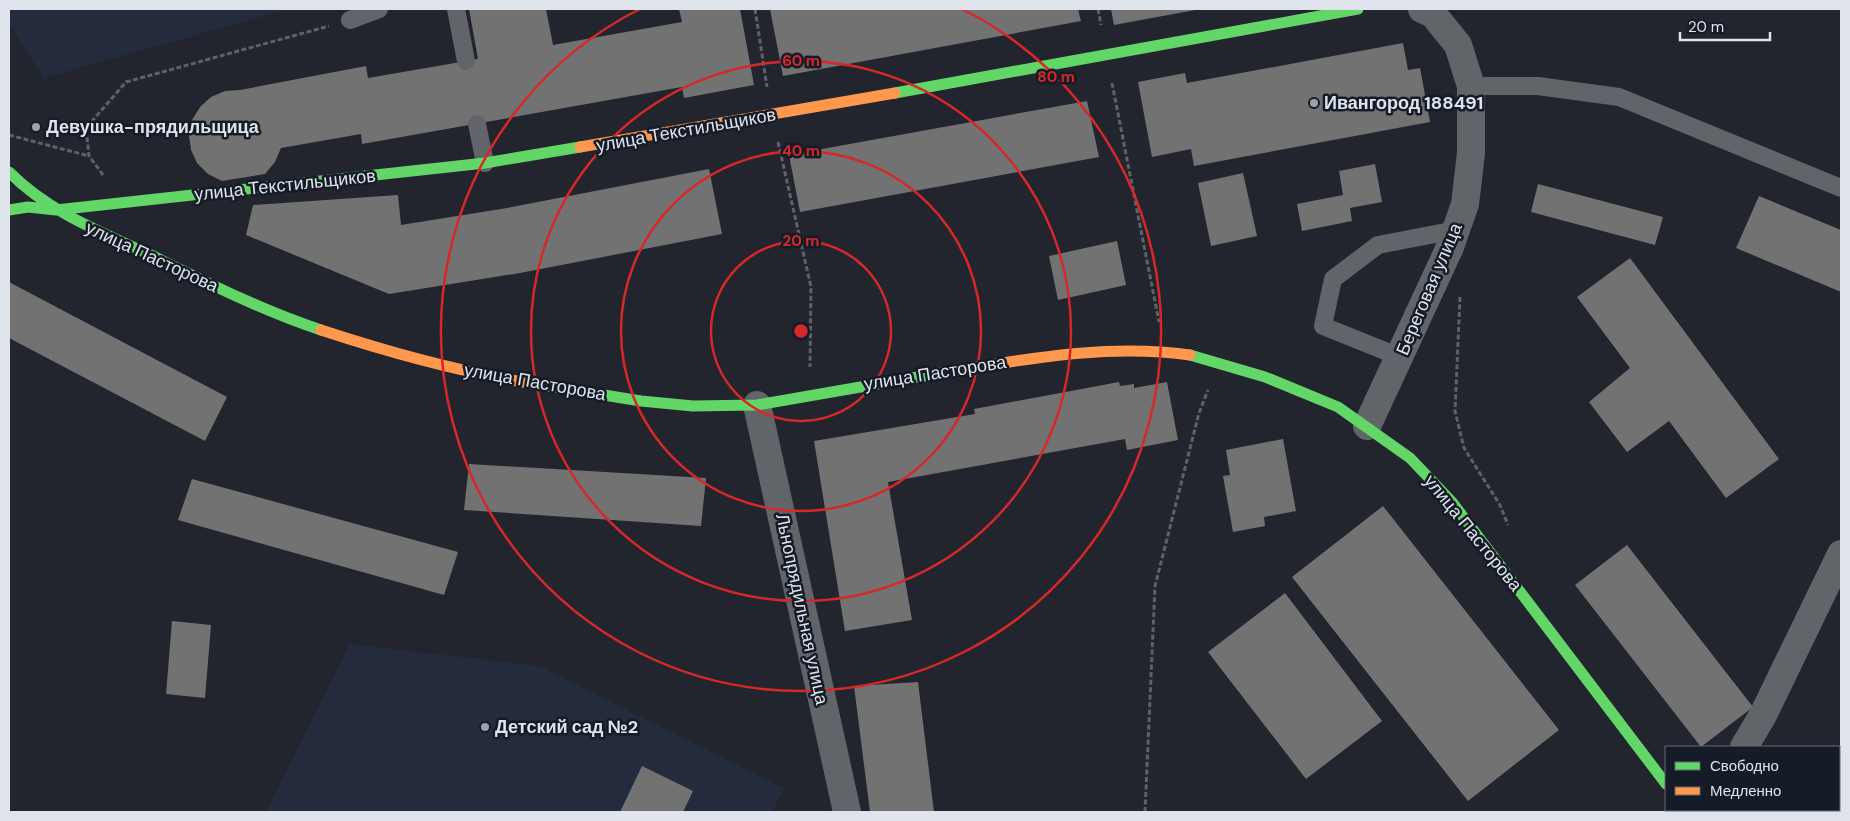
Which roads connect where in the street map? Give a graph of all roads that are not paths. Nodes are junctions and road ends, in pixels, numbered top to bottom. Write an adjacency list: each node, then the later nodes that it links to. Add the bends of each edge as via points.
1 (379, 9): 5 (lane)
2 (456, 9): 6 (lane)
3 (1358, 9): 9 (street, улица Текстильщиков, via 772,115)
4 (1422, 9): 7 (street, via 1433,14 1458,45)
5 (350, 20)
6 (466, 61)
7 (1472, 86): 11 (lane, via 1538,86 1619,97); 14 (street, Береговая улица, via 1472,153 1465,204)
8 (477, 124): 9 (lane)
9 (485, 163): 13 (street, улица Текстильщиков)
10 (9, 172): 13 (street)
11 (1841, 188)
12 (9, 210): 13 (street, улица Текстильщиков, via 28,207)
13 (56, 210): 16 (street, улица Пасторова, via 250,303 376,348 509,380 641,401 693,406)
14 (1456, 230): 15 (street, Береговая улица); 15 (lane, via 1378,245 1333,279 1323,326)
15 (1400, 357): 17 (street, Береговая улица)
16 (757, 405): 17 (street, улица Пасторова, via 910,376 1018,360 1112,350 1164,351 1220,362 1265,377 1338,407); 21 (street, Льнопрядильная улица)
17 (1367, 426): 20 (street, улица Пасторова, via 1410,458 1452,502)
18 (1841, 554): 19 (street, via 1763,715)
19 (1745, 746)
20 (1665, 783)
21 (847, 812)

